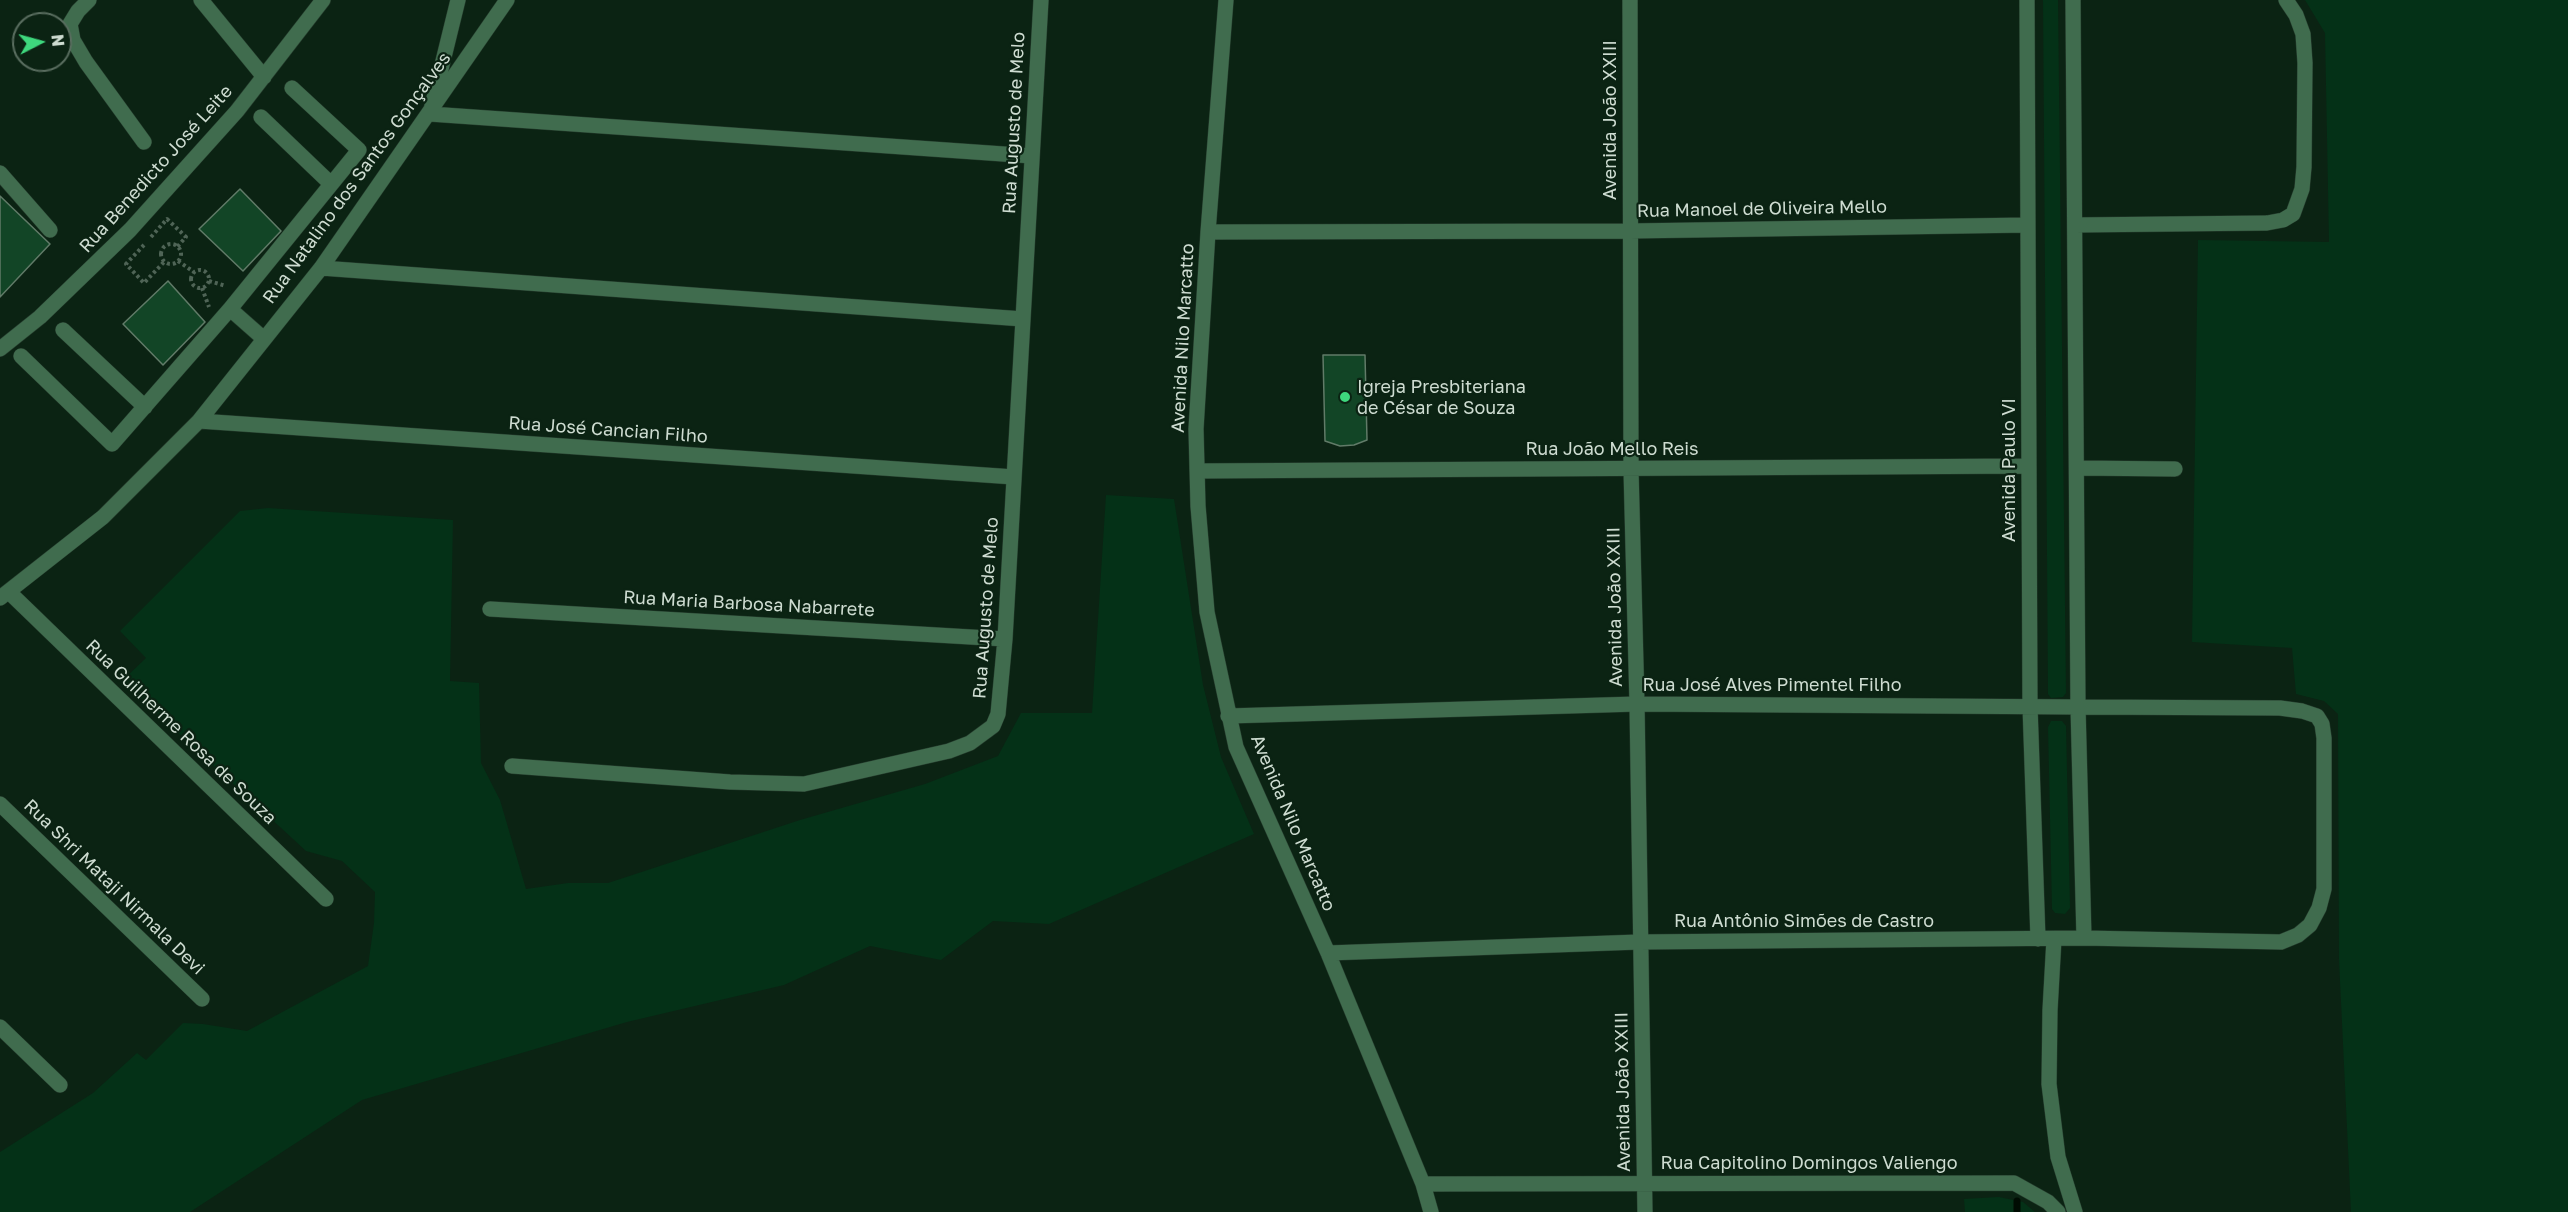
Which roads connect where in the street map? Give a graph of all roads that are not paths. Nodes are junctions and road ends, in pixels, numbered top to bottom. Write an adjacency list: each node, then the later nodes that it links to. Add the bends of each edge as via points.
1 (89, 0): 16 (street, via 70,24 73,40)
2 (201, 0): 12 (street)
3 (323, 0): 12 (street, Rua Benedicto José Leite)
4 (458, 0): 14 (street)
5 (507, 0): 14 (street, Rua Natalino dos Santos Gonçalves)
6 (1041, 0): 17 (street, Rua Augusto de Melo)
7 (1226, 0): 24 (street, Avenida Nilo Marcatto)
8 (1630, 0): 23 (street, Avenida João XXIII)
9 (2027, 0): 20 (street, Avenida Paulo VI)
10 (2073, 0): 21 (street)
11 (2286, 0): 21 (street, via 2302,34 2305,115 2304,167 2293,214 2267,223)
12 (264, 77): 30 (street, Rua Benedicto José Leite, via 130,230 40,317)
13 (292, 88): 19 (street, via 358,150)
14 (430, 114): 17 (street); 25 (street, Rua Natalino dos Santos Gonçalves)
15 (261, 117): 19 (street)
16 (144, 142)
17 (1032, 156): 27 (street, Rua Augusto de Melo)
18 (0, 173): 22 (street)
19 (331, 184): 26 (street)
20 (2028, 225): 23 (street, Rua Manoel de Oliveira Mello); 34 (street, Avenida Paulo VI)
21 (2075, 225): 35 (street)
22 (50, 230)
23 (1629, 231): 24 (street, Rua Manoel de Oliveira Mello); 36 (street, Avenida João XXIII)
24 (1208, 232): 38 (street, Avenida Nilo Marcatto)
25 (321, 268): 27 (street); 29 (street, Rua Natalino dos Santos Gonçalves)
26 (230, 309): 29 (street); 32 (street)
27 (1023, 319): 39 (street, Rua Augusto de Melo)
28 (63, 330): 32 (street)
29 (264, 339): 33 (street, Rua Natalino dos Santos Gonçalves)
30 (0, 349)
31 (21, 356): 32 (street, via 112,444)
32 (145, 407)
33 (199, 421): 39 (street, Rua José Cancian Filho); 40 (street, Rua Natalino dos Santos Gonçalves, via 103,517)
34 (2028, 466): 36 (street, Rua João Mello Reis); 44 (street, Avenida Paulo VI)
35 (2077, 468): 37 (street); 45 (street)
36 (1631, 469): 38 (street, Rua João Mello Reis); 43 (street, Avenida João XXIII)
37 (2175, 469)
38 (1197, 471): 46 (street, Avenida Nilo Marcatto, via 1207,612)
39 (1014, 477): 42 (street, Rua Augusto de Melo)
40 (4, 595): 49 (street, Rua Guilherme Rosa de Souza)
41 (490, 609): 42 (street, Rua Maria Barbosa Nabarrete)
42 (1005, 639): 47 (street, Rua Augusto de Melo, via 998,714 993,726 970,744 949,751 804,784)
43 (1638, 704): 44 (street, Rua José Alves Pimentel Filho); 46 (street, Rua José Alves Pimentel Filho); 53 (street, Avenida João XXIII)
44 (2030, 706): 45 (street, Rua José Alves Pimentel Filho); 51 (street, Avenida Paulo VI)
45 (2079, 707): 50 (street); 54 (street, Rua José Alves Pimentel Filho, via 2280,708 2317,716 2324,738 2324,889 2310,924 2298,935)
46 (1228, 716): 55 (street, Avenida Nilo Marcatto, via 1236,747)
47 (512, 766)
48 (0, 804): 56 (street, Rua Shri Mataji Nirmala Devi)
49 (326, 899)
50 (2084, 938): 52 (street, Rua Antônio Simões de Castro); 54 (street, Rua Antônio Simões de Castro)
51 (2038, 939): 52 (street, Rua Antônio Simões de Castro); 53 (street, Rua Antônio Simões de Castro)
52 (2054, 939): 64 (street, via 2049,1084 2058,1157)
53 (1639, 942): 55 (street, Rua Antônio Simões de Castro); 59 (street, Avenida João XXIII)
54 (2281, 942)
55 (1328, 953): 60 (street, Avenida Nilo Marcatto)
56 (201, 999)
57 (0, 1027): 58 (street)
58 (60, 1085)
59 (1645, 1183): 60 (street, Rua Capitolino Domingos Valiengo); 62 (street, Avenida João XXIII); 63 (street, Rua Capitolino Domingos Valiengo, via 2014,1183)
60 (1423, 1184): 61 (street, Avenida Nilo Marcatto)
61 (1431, 1212)
62 (1645, 1212)
63 (2058, 1212)
64 (2075, 1212)

